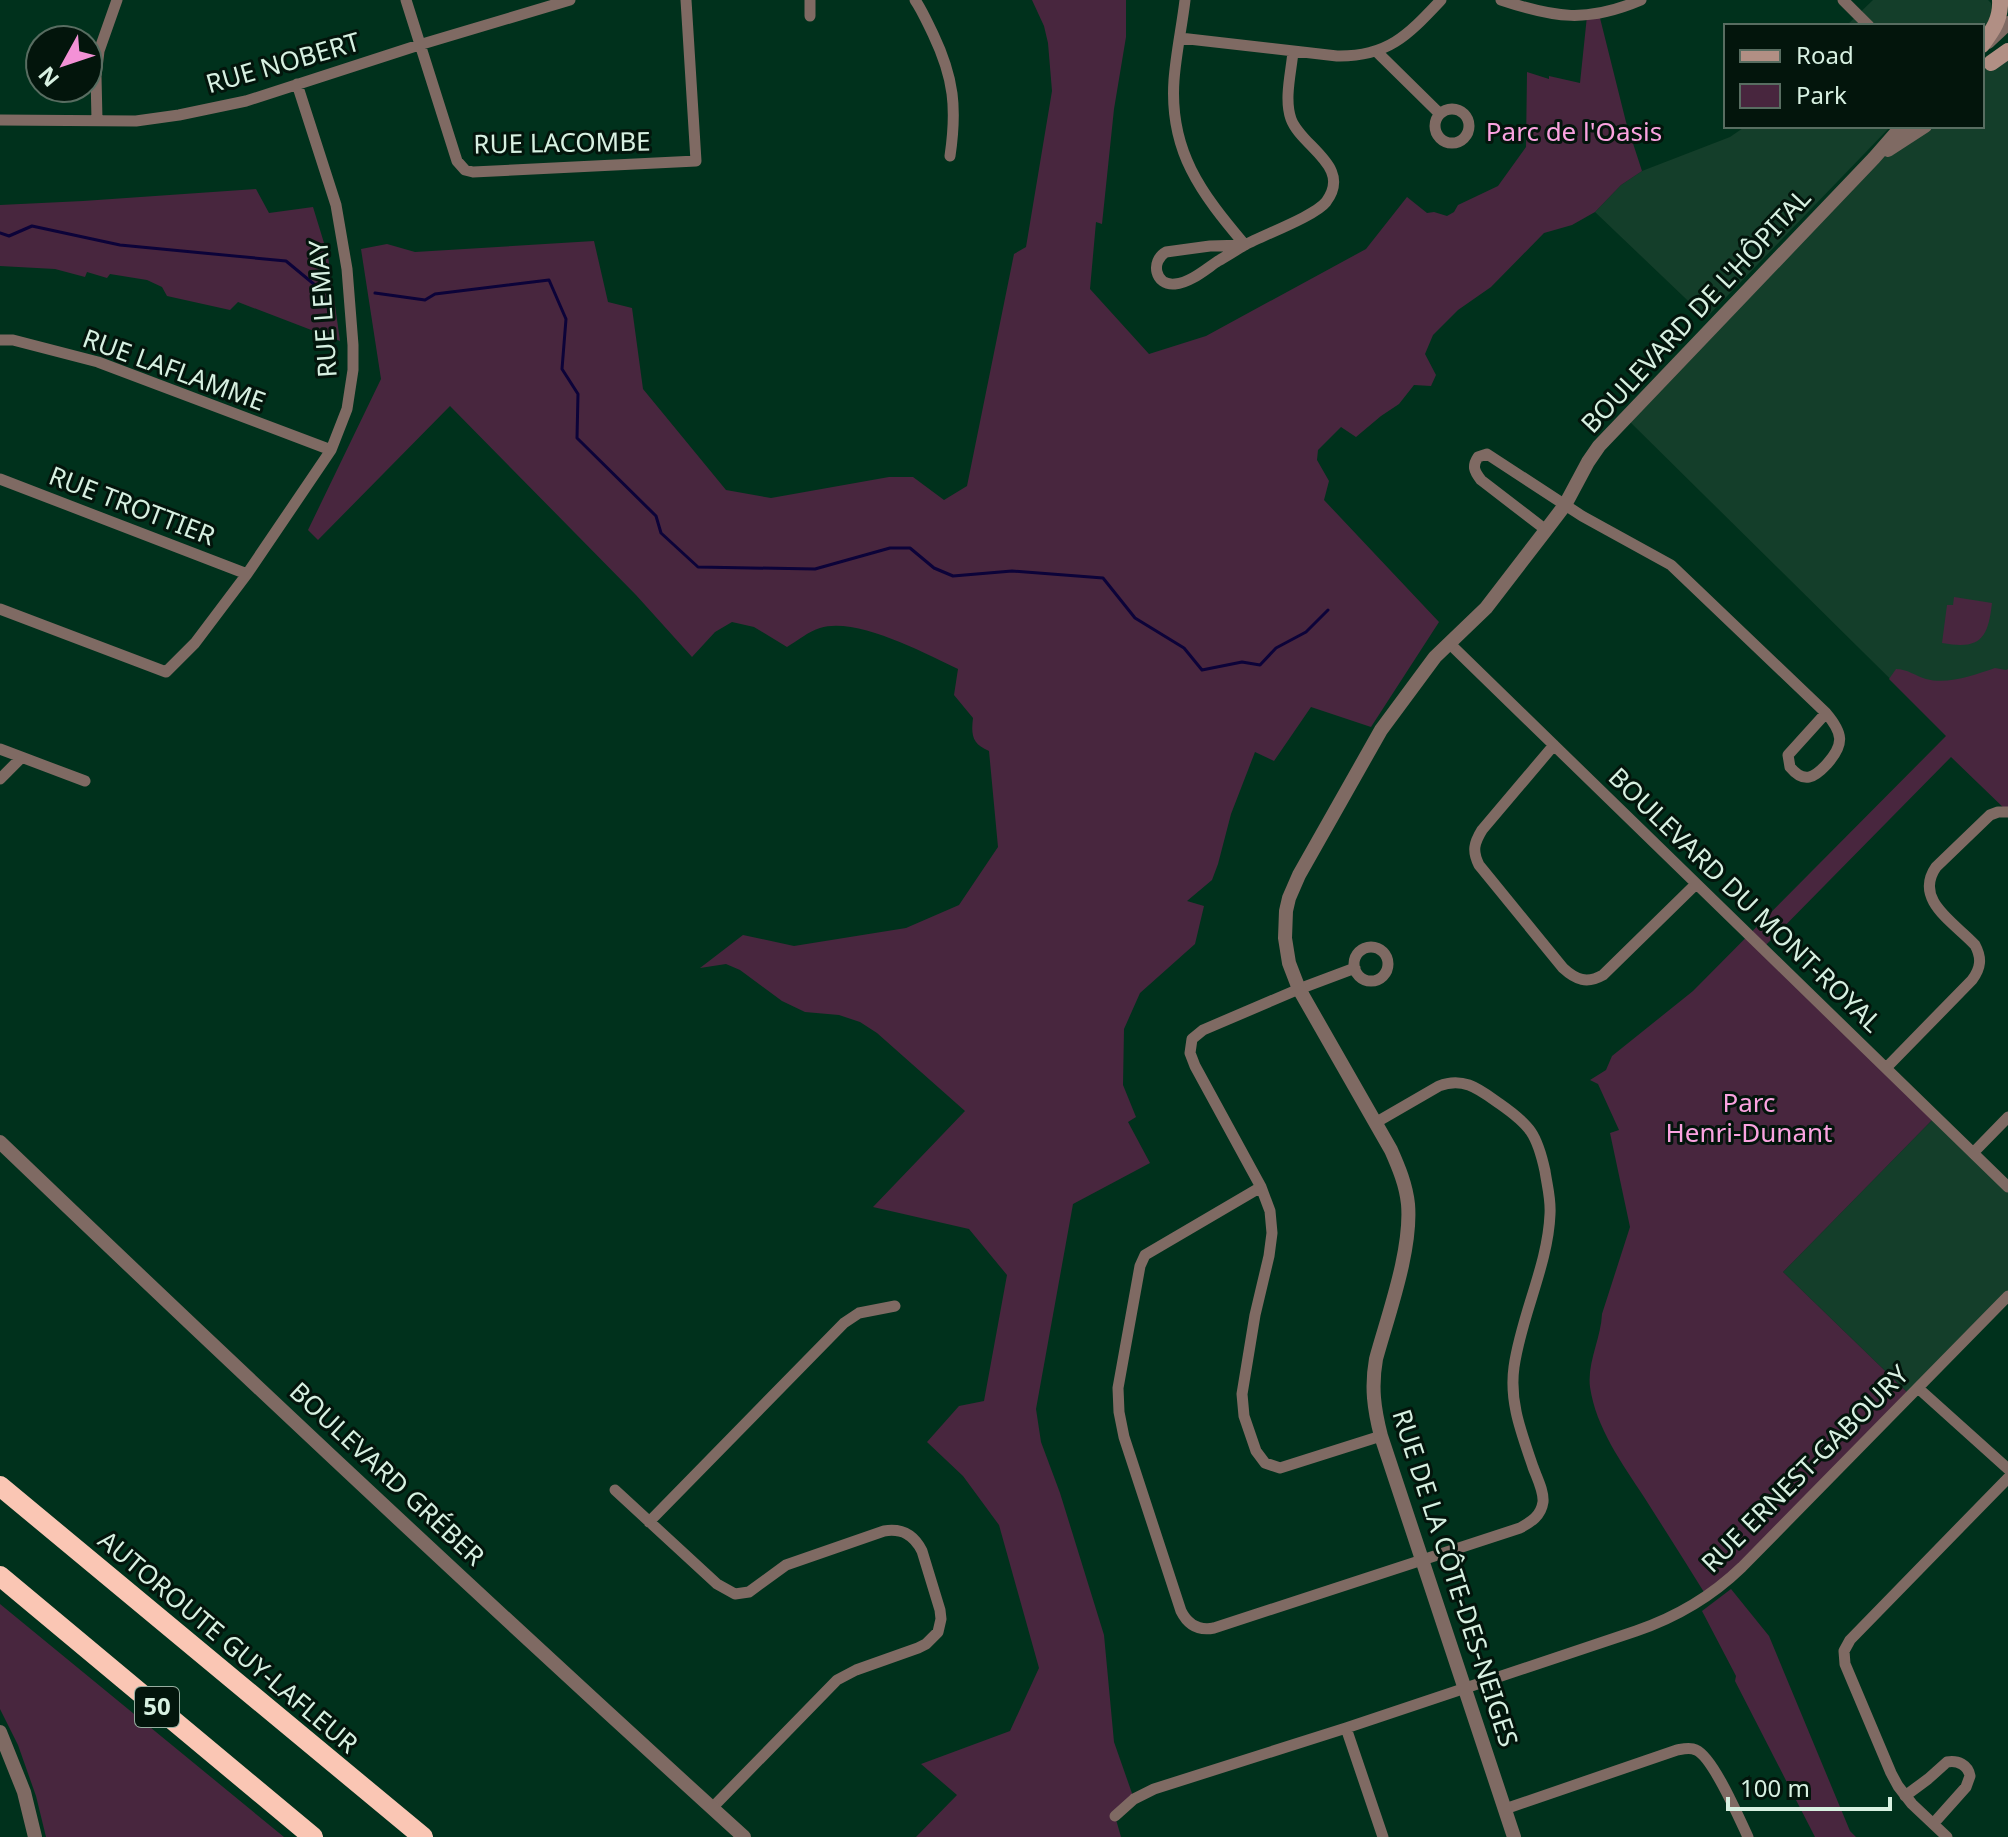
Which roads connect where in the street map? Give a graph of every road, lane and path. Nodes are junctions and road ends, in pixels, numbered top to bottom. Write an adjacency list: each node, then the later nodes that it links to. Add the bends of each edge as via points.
1 (117, 0): 25 (street, via 99,51)
2 (406, 0): 17 (street, RUE LACOMBE)
3 (570, 0): 17 (street, RUE NOBERT)
4 (686, 0): 17 (street, RUE LACOMBE, via 696,161 465,170 457,161)
5 (810, 0): 13 (street)
6 (915, 0): 28 (street, via 950,76)
7 (1185, 0): 16 (street)
8 (1441, 0): 20 (street, via 1408,34)
9 (1501, 0): 10 (street, via 1579,17)
10 (1641, 0)
11 (1843, 0): 15 (street)
12 (2000, 0): 21 (main road)
13 (810, 16)
14 (2008, 23): 21 (street)
15 (1867, 24)
16 (1180, 38): 19 (street); 30 (street, via 1174,94 1185,156 1198,186)
17 (419, 45): 22 (street, RUE NOBERT)
18 (2008, 49): 21 (main road)
19 (1293, 52): 20 (street); 30 (street, via 1291,118 1327,163 1332,190 1318,209)
20 (1377, 52): 23 (street)
21 (1984, 57)
22 (297, 84): 25 (street, RUE NOBERT, via 179,115); 32 (street, RUE LEMAY, via 336,205 348,284 351,389)
23 (1440, 114)
24 (0, 120): 25 (street, RUE NOBERT)
25 (97, 120)
26 (1900, 128): 29 (street, BOULEVARD DE L'HÔPITAL)
27 (1922, 128): 29 (street, BOULEVARD DE L'HÔPITAL)
28 (950, 156)
29 (1874, 158): 34 (street, BOULEVARD DE L'HÔPITAL, via 1606,438)
30 (1245, 245): 30 (street, via 1166,252 1157,260 1157,273 1166,283 1179,284)
31 (0, 340): 32 (street, RUE LAFLAMME, via 98,362)
32 (331, 450): 36 (street, RUE LEMAY)
33 (0, 479): 36 (street, RUE TROTTIER)
34 (1565, 505): 35 (street, BOULEVARD DE L'HÔPITAL); 35 (street, via 1487,454 1478,457 1474,470 1481,480); 39 (street, via 1671,565)
35 (1546, 530): 38 (street, BOULEVARD DE L'HÔPITAL, via 1486,608)
36 (247, 574): 37 (street, RUE LEMAY, via 166,672)
37 (0, 609)
38 (1450, 644): 40 (street, BOULEVARD DU MONT-ROYAL); 48 (street, RUE DE LA CÔTE-DES-NEIGES, via 1381,730 1294,885 1285,938)
39 (1826, 713): 39 (street, via 1839,731 1839,747 1813,777 1800,776 1790,767 1788,755)
40 (1554, 745): 46 (street, BOULEVARD DU MONT-ROYAL); 46 (street, via 1482,830 1474,850 1479,865 1563,968 1582,980 1603,975)
41 (0, 749): 42 (street)
42 (21, 758): 43 (street); 44 (street)
43 (0, 779)
44 (85, 781)
45 (2008, 812): 49 (street, via 1985,819 1931,875 1932,901 1975,945 1980,966)
46 (1696, 884): 49 (street, BOULEVARD DU MONT-ROYAL)
47 (1355, 968): 48 (street)
48 (1299, 989): 51 (street, RUE DE LA CÔTE-DES-NEIGES); 54 (street, via 1192,1039 1192,1060)
49 (1886, 1068): 53 (street, BOULEVARD DU MONT-ROYAL)
50 (2008, 1117): 53 (street)
51 (1375, 1123): 59 (street, RUE DE LA CÔTE-DES-NEIGES, via 1403,1178 1408,1203 1406,1245 1374,1374 1373,1402); 65 (street, via 1447,1083 1470,1084 1529,1128 1541,1152 1550,1201 1548,1233 1512,1382 1518,1425 1542,1495 1541,1512 1520,1528)
52 (0, 1142): 71 (street, BOULEVARD GRÉBER)
53 (1973, 1153): 55 (street, BOULEVARD DU MONT-ROYAL)
54 (1261, 1187): 59 (street, via 1270,1211 1271,1245 1242,1394 1256,1451 1265,1463 1280,1468); 65 (street, via 1141,1260 1118,1388 1119,1412 1181,1611 1195,1627 1214,1628)
55 (2008, 1187)
56 (2008, 1296): 58 (street, RUE ERNEST-GABOURY)
57 (895, 1306): 64 (street, via 859,1313 844,1323)
58 (1918, 1388): 60 (street); 67 (street, RUE ERNEST-GABOURY, via 1742,1567 1698,1603 1653,1625)
59 (1381, 1436): 65 (street, RUE DE LA CÔTE-DES-NEIGES)
60 (2008, 1469)
61 (2008, 1478): 70 (street, via 1844,1651 1845,1664)
62 (0, 1486): 77 (highway, AUTOROUTE GUY-LAFLEUR)
63 (615, 1490): 64 (street)
64 (649, 1522): 71 (street, via 735,1594 749,1592 786,1565 884,1531 906,1532 922,1551 940,1610 940,1626 926,1644 837,1680)
65 (1422, 1560): 67 (street, RUE DE LA CÔTE-DES-NEIGES)
66 (0, 1576): 76 (highway, 50)
67 (1464, 1689): 68 (street, RUE ERNEST-GABOURY); 72 (street, RUE DE LA CÔTE-DES-NEIGES)
68 (1346, 1728): 73 (street, RUE ERNEST-GABOURY, via 1154,1789); 79 (street)
69 (0, 1732): 75 (street)
70 (1905, 1796): 74 (street); 74 (street, via 1947,1762 1965,1766 1970,1776 1966,1787)
71 (712, 1808): 78 (street, BOULEVARD GRÉBER)
72 (1505, 1809): 80 (street, RUE DE LA CÔTE-DES-NEIGES); 81 (street, via 1687,1748 1708,1759)
73 (1115, 1816)
74 (1933, 1824): 82 (street)
75 (35, 1837)
76 (313, 1837)
77 (423, 1837)
78 (744, 1837)
79 (1383, 1837)
80 (1514, 1837)
81 (1748, 1837)
82 (1947, 1837)

